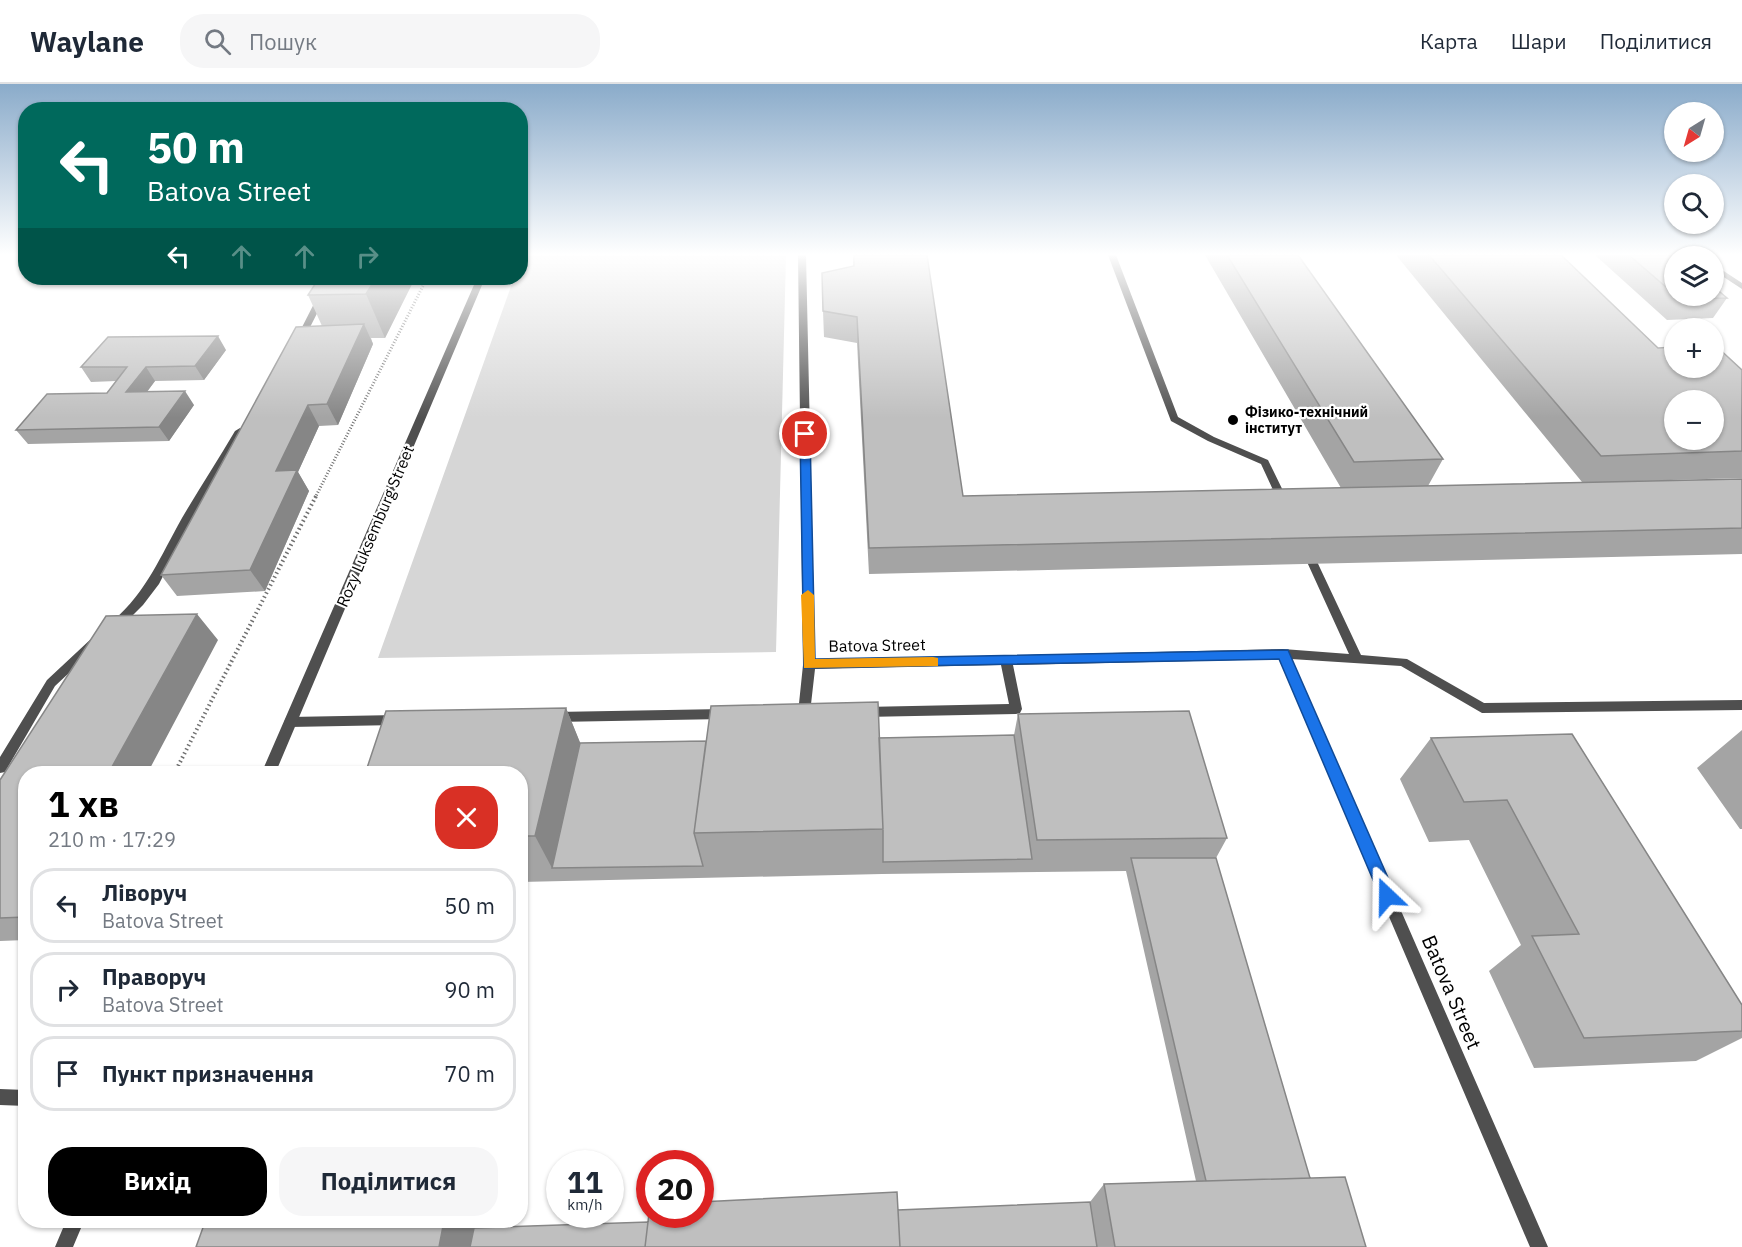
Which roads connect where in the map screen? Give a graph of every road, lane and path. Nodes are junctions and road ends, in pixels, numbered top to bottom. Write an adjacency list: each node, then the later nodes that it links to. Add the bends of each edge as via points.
1 (315, 309): 6 (street)
2 (411, 309): 21 (path)
3 (468, 309): 20 (street, Rozy Luksemburg Street)
4 (803, 309): 13 (street, Batova Street)
5 (1133, 309): 8 (street, via 1174,419 1265,462)
6 (296, 346)
7 (245, 422): 23 (street, via 138,608 80,654 51,683)
8 (1289, 514)
9 (1304, 545): 11 (street)
10 (1283, 654): 11 (street, Batova Street); 12 (street, Batova Street); 28 (street, Batova Street)
11 (1357, 658): 14 (street, Batova Street, via 1402,662 1482,708)
12 (1006, 660): 13 (street, Batova Street); 15 (street, via 1016,709)
13 (809, 665): 16 (street)
14 (1742, 705)
15 (851, 712)
16 (804, 713)
17 (733, 714): 18 (street)
18 (541, 717)
19 (410, 720): 20 (street)
20 (290, 722): 22 (street, Rozy Luksemburg Street)
21 (178, 766)
22 (271, 766)
23 (0, 768)
24 (0, 1097): 25 (street)
25 (18, 1098)
26 (72, 1228): 27 (street)
27 (64, 1247)
28 (1539, 1247)

